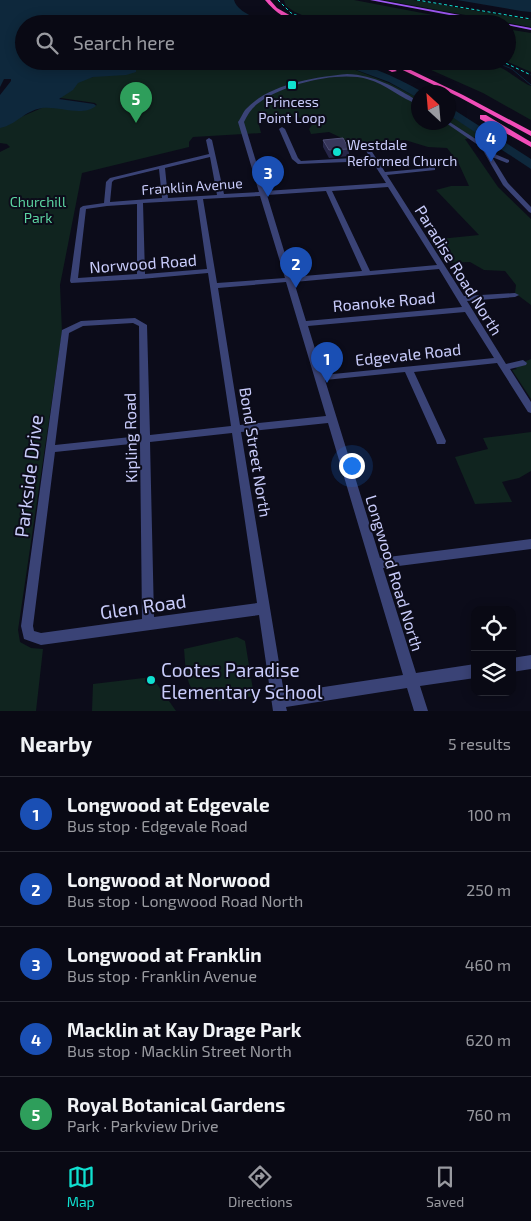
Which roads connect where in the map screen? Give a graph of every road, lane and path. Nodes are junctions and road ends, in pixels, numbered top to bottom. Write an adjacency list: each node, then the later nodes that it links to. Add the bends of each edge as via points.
1 (267, 0): 5 (highway)
2 (372, 0): 6 (main road)
3 (265, 8): 4 (highway)
4 (277, 15)
5 (286, 15)
6 (456, 15)
7 (516, 26): 8 (main road)
8 (531, 29)
9 (393, 70): 11 (highway)
10 (406, 70): 16 (highway)
11 (425, 85)
12 (411, 100): 29 (street, Longwood Road North, via 369,78 339,75 318,78 266,96 243,115 242,127)
13 (456, 103): 19 (highway)
14 (456, 127): 20 (street)
15 (282, 129): 22 (street, via 295,159 300,162)
16 (531, 134)
17 (210, 140): 21 (street)
18 (365, 145): 22 (street, Paradise Road North)
19 (531, 145)
20 (489, 154): 25 (street); 25 (street, via 507,161)
21 (212, 155): 24 (street); 30 (street)
22 (374, 159): 26 (street, Paradise Road North)
23 (425, 160): 26 (street, via 433,169)
24 (162, 167): 32 (street); 34 (street, via 111,180)
25 (498, 171): 35 (street, via 505,184)
26 (383, 174): 27 (street, Paradise Road North)
27 (390, 185): 28 (street, Franklin Avenue); 36 (street, Paradise Road North)
28 (328, 189): 29 (street, Franklin Avenue); 38 (street)
29 (262, 194): 30 (street, Franklin Avenue); 40 (street, Longwood Road North)
30 (221, 197): 31 (street, Franklin Avenue)
31 (200, 198): 32 (street, Franklin Avenue); 37 (street, Bond Street North)
32 (165, 200): 33 (street, Franklin Avenue)
33 (140, 202): 34 (street, Franklin Avenue); 39 (street)
34 (107, 204): 41 (street, Franklin Avenue, via 85,207 73,277)
35 (531, 212)
36 (441, 267): 38 (street, Norwood Road); 44 (street, Paradise Road North)
37 (211, 271): 39 (street, Norwood Road); 42 (street, Bond Street North)
38 (367, 273): 40 (street, Norwood Road)
39 (141, 277): 41 (street, Norwood Road)
40 (289, 280): 42 (street, Norwood Road); 46 (street, Longwood Road North)
41 (77, 282)
42 (214, 286): 54 (street, Bond Street North)
43 (515, 295): 44 (street)
44 (462, 299): 45 (street, Paradise Road North)
45 (468, 309): 46 (street, Roanoke Road); 49 (street, Paradise Road North)
46 (302, 324): 51 (street, Longwood Road North)
47 (73, 327): 55 (street, Kipling Road, via 136,320 143,325); 57 (street, Parkside Drive, via 65,331)
48 (523, 363): 49 (street, Edgevale Road)
49 (502, 364): 50 (street, Edgevale Road); 52 (street, Paradise Road North)
50 (408, 369): 51 (street, Edgevale Road); 56 (street)
51 (319, 378): 53 (street, Longwood Road North)
52 (531, 410)
53 (332, 419): 54 (street); 59 (street, Longwood Road North)
54 (236, 429): 55 (street); 60 (street, Bond Street North)
55 (145, 439): 57 (street); 61 (street, Kipling Road)
56 (441, 441)
57 (51, 449): 62 (street, Parkside Drive, via 27,626)
58 (531, 544): 59 (street)
59 (376, 564): 66 (street, Longwood Road North)
60 (264, 608): 61 (street, Glen Road); 67 (street, Bond Street North)
61 (148, 624): 62 (street, Glen Road, via 41,639)
62 (29, 635)
63 (531, 662): 64 (street)
64 (516, 664)
65 (471, 672): 66 (street)
66 (412, 680): 67 (street); 68 (street, Longwood Road North)
67 (279, 706)
68 (422, 711)

